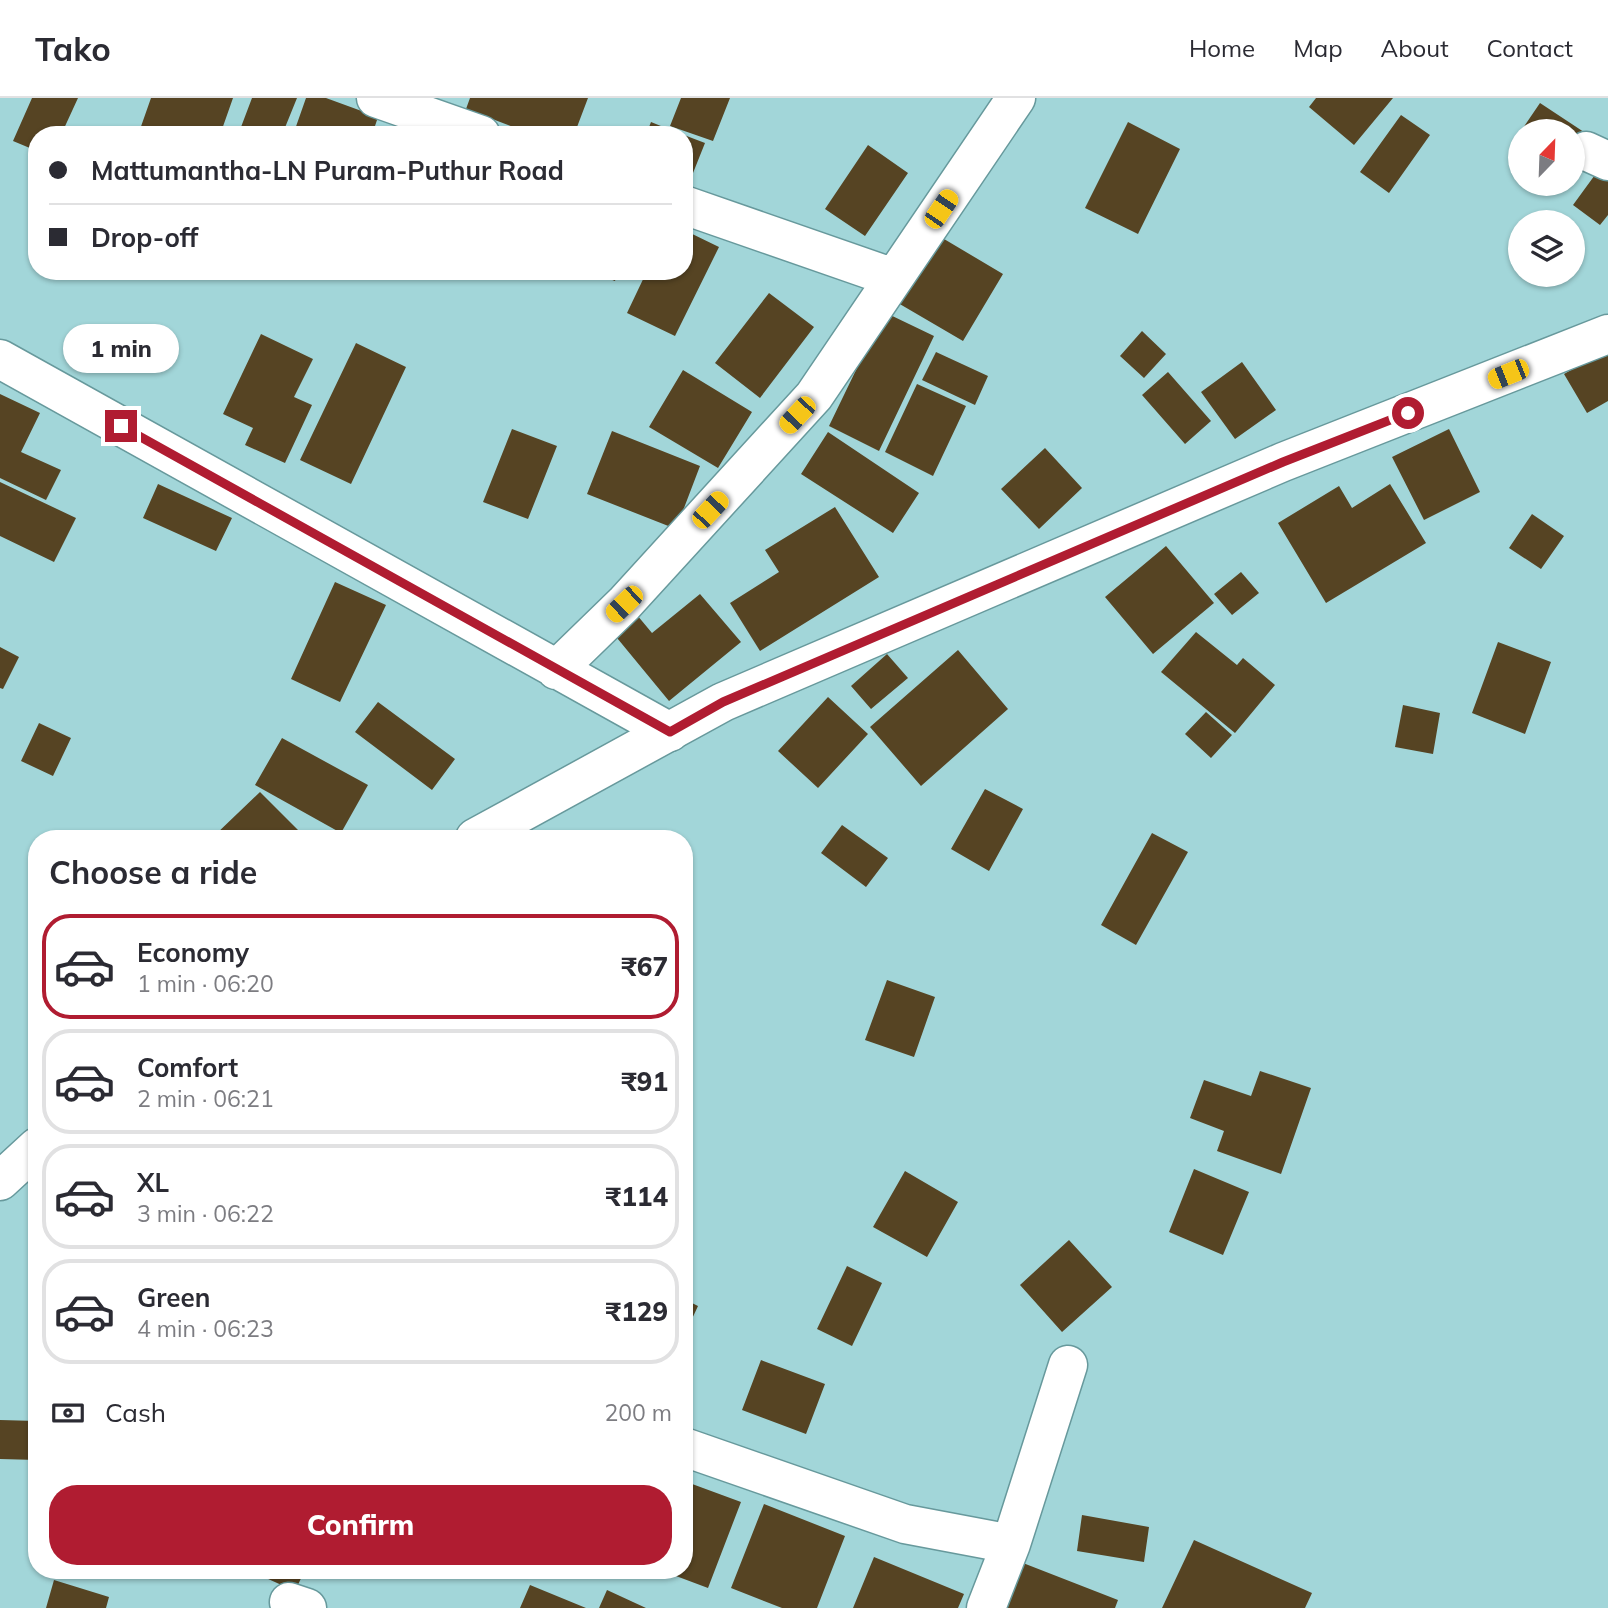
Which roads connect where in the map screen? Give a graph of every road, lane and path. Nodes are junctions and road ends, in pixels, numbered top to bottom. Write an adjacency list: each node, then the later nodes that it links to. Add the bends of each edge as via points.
1 (376, 98): 3 (street)
2 (1016, 98): 5 (street)
3 (455, 126)
4 (693, 208): 5 (street)
5 (894, 278): 8 (street, via 814,396 624,604)
6 (1608, 334): 9 (street, via 1283,462 723,702)
7 (0, 359): 8 (street)
8 (556, 670): 9 (street)
9 (670, 732): 10 (street)
10 (490, 830)
11 (28, 1155): 12 (street)
12 (0, 1181)
13 (1069, 1365): 15 (street)
14 (693, 1450): 15 (street, via 905,1524)
15 (1011, 1544): 16 (street)
16 (986, 1608)

